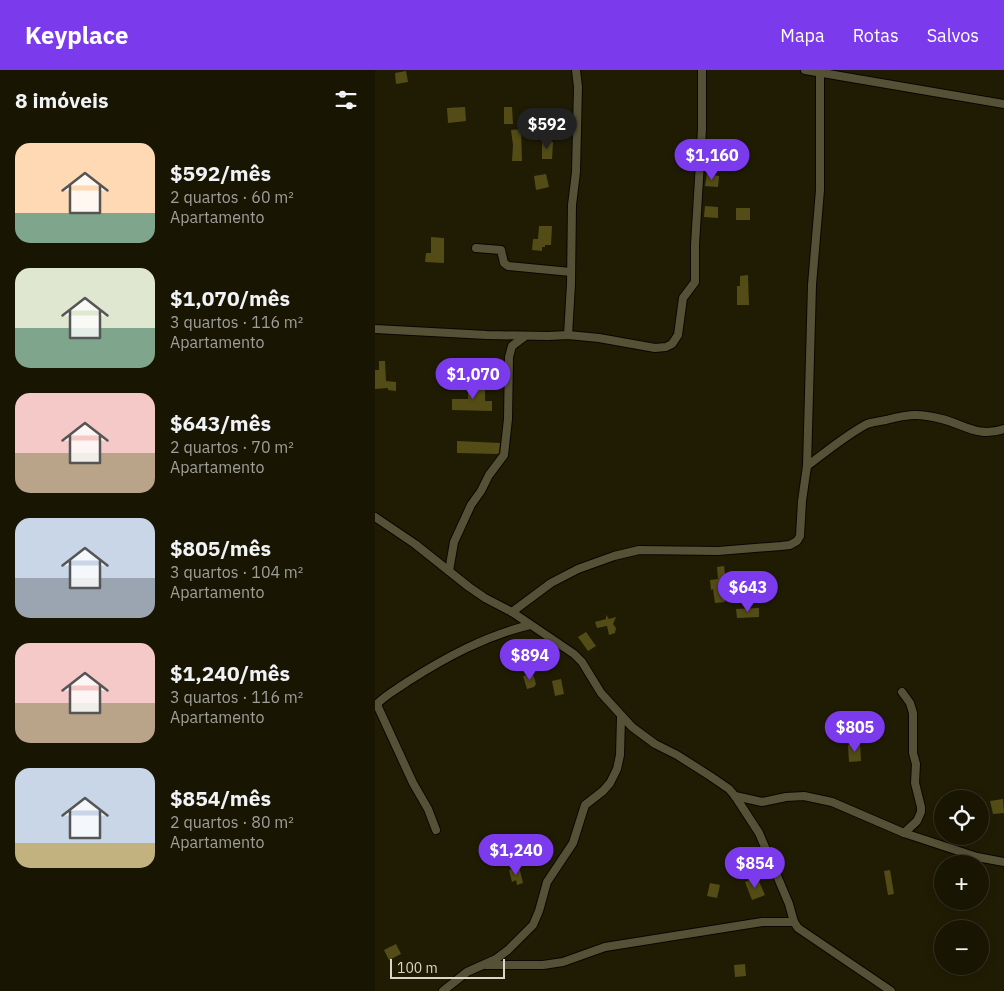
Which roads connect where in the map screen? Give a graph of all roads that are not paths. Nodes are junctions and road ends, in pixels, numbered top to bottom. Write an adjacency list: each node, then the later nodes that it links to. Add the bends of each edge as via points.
1 (576, 70): 7 (street, via 578,93)
2 (702, 70): 9 (street, via 695,282 683,298 676,340 665,347 655,348)
3 (805, 70): 4 (street)
4 (820, 73): 5 (street); 12 (street, via 820,190 812,285)
5 (1004, 104)
6 (476, 248): 7 (street, via 501,250 508,266)
7 (571, 272): 9 (street)
8 (375, 329): 10 (street)
9 (568, 335): 10 (street)
10 (526, 336): 14 (street, via 512,346 509,357 504,454 471,505 454,542)
11 (1004, 429): 12 (street, via 984,433 943,420 908,414 868,424)
12 (807, 466): 15 (street, via 801,501 801,536 790,545 718,551 631,552 578,569 551,583)
13 (375, 517): 14 (street, via 408,538)
14 (449, 572): 15 (street, via 485,598)
15 (512, 612): 16 (street)
16 (530, 625): 18 (street, via 578,658); 20 (street, via 483,640 448,656 378,703)
17 (902, 692): 21 (street, via 913,713 915,783 921,807 917,821)
18 (621, 717): 19 (street, via 655,744 710,776); 24 (street, via 617,769 603,791 585,805 573,843 547,882 533,924 508,950)
19 (735, 796): 21 (street, via 762,802 804,796 832,802); 23 (street, via 759,833)
20 (436, 830)
21 (904, 833): 22 (street, via 977,857)
22 (1004, 862)
23 (794, 922): 24 (street, via 762,922 605,947 543,966); 26 (street, via 803,932)
24 (485, 965): 25 (street, via 467,972)
25 (443, 991)
26 (891, 991)

